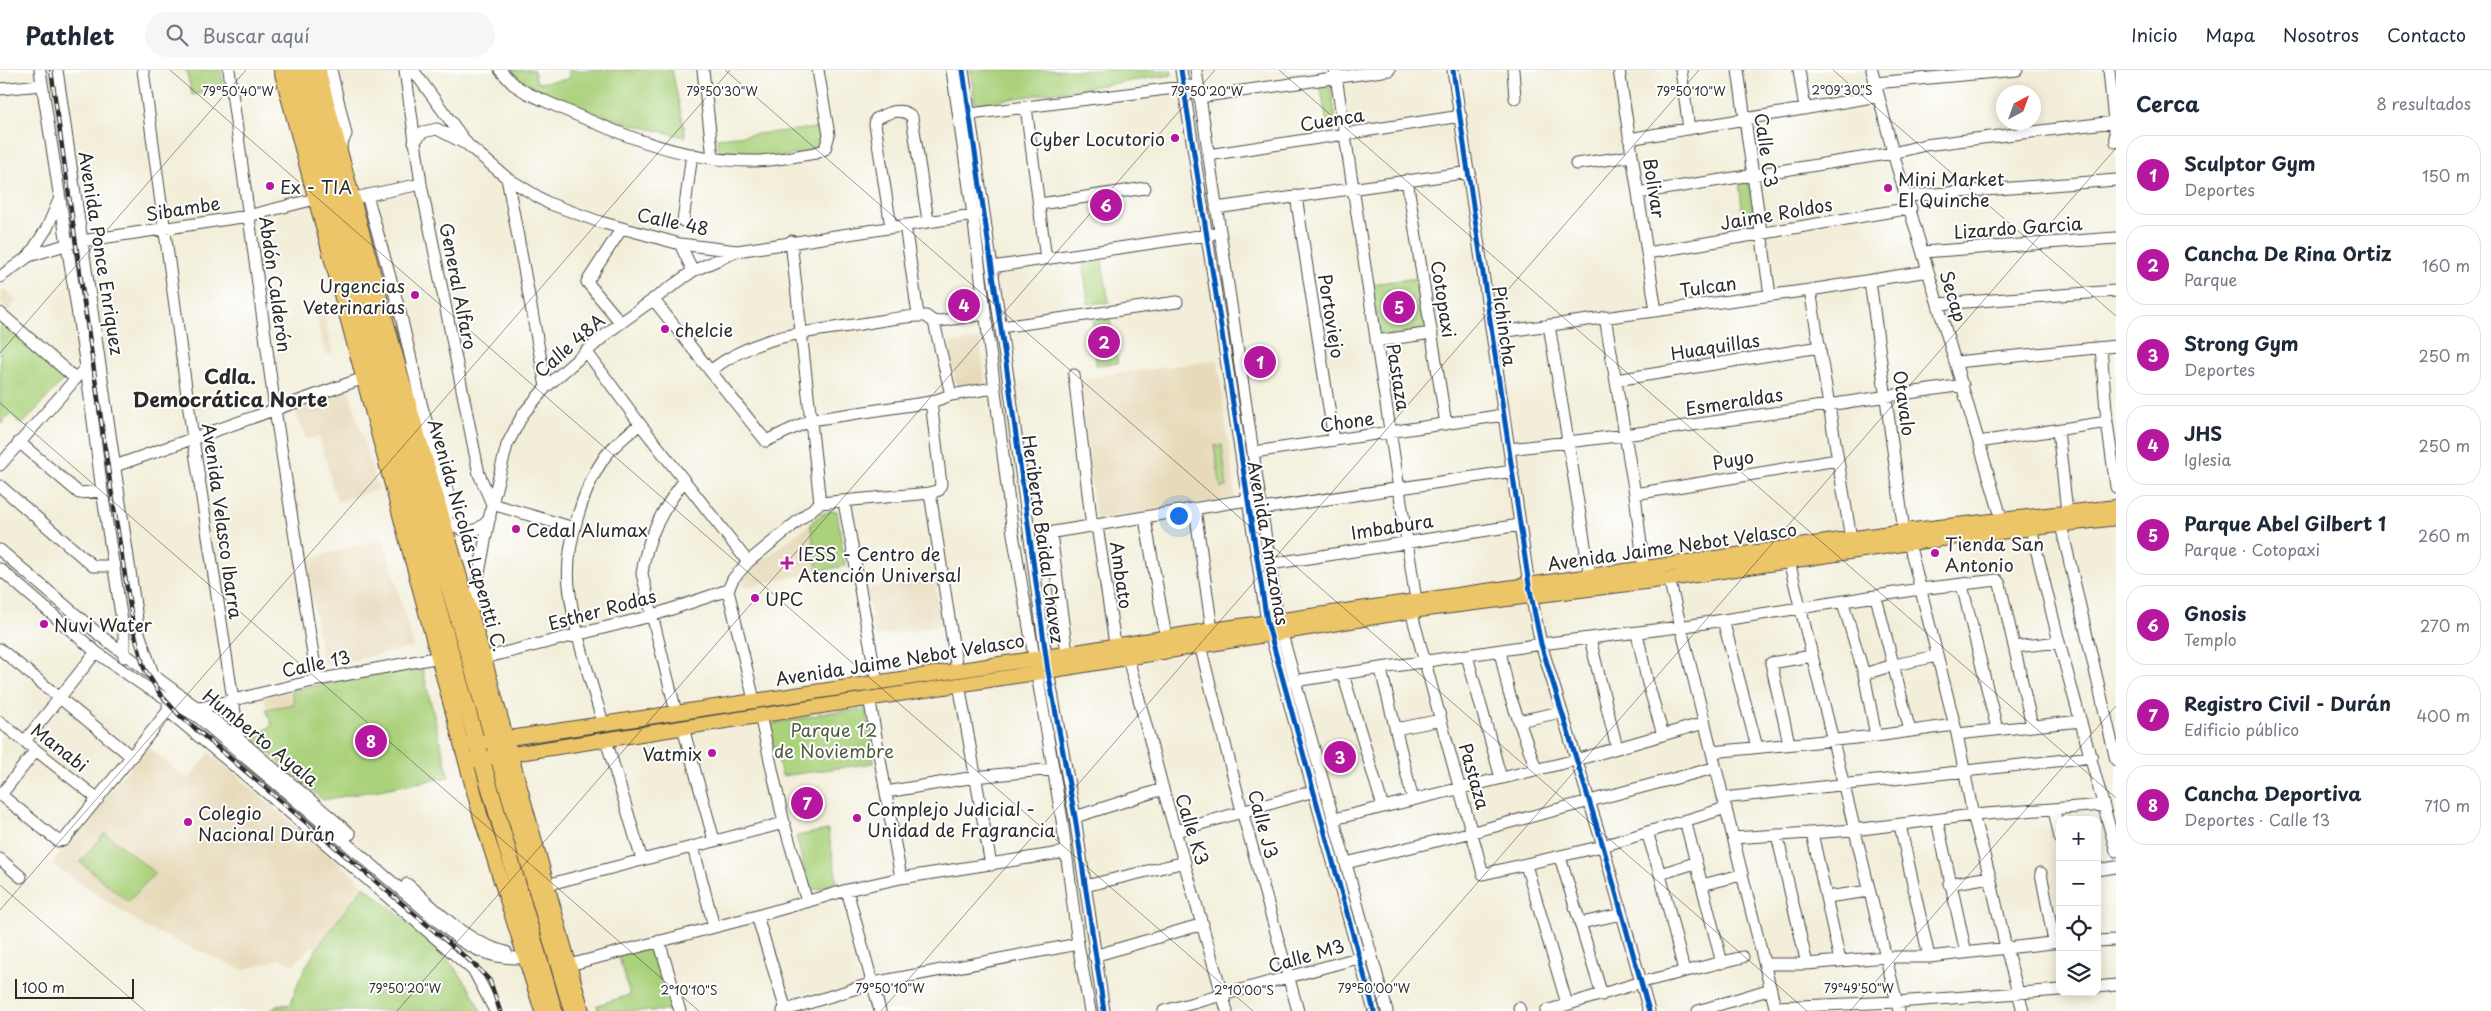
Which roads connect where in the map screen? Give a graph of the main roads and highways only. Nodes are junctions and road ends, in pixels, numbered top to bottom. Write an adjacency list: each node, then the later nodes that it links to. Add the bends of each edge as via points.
1 (281, 70): 5 (main road, Avenida Nicolás Lapentti C.)
2 (292, 70): 5 (highway, Avenida Nicolás Lapentti C.)
3 (307, 70): 5 (highway, Avenida Nicolás Lapentti C.)
4 (318, 70): 5 (main road, Avenida Nicolás Lapentti C., via 340,148)
5 (341, 196): 6 (highway, Avenida Nicolás Lapentti C.); 14 (highway, Avenida Nicolás Lapentti C.); 14 (main road, Avenida Nicolás Lapentti C., via 364,378 440,657)
6 (397, 379): 15 (highway, Avenida Nicolás Lapentti C., via 436,542); 15 (main road, Avenida Nicolás Lapentti C., via 444,520 484,658)
7 (2116, 507): 9 (main road, Avenida Jaime Nebot Velasco)
8 (2116, 518): 9 (main road, Avenida Jaime Nebot Velasco)
9 (2056, 519): 10 (main road, Avenida Jaime Nebot Velasco); 10 (main road, Avenida Jaime Nebot Velasco, via 2031,528)
10 (2003, 525): 11 (main road, Avenida Jaime Nebot Velasco)
11 (1907, 537): 12 (main road, Avenida Jaime Nebot Velasco, via 1668,579); 12 (main road, Avenida Jaime Nebot Velasco, via 1852,539 1590,576)
12 (1531, 591): 13 (main road, Avenida Jaime Nebot Velasco)
13 (1274, 627): 15 (main road, Avenida Jaime Nebot Velasco, via 1212,630 1115,644 603,723); 15 (main road, Avenida Jaime Nebot Velasco, via 1128,658 606,740)
14 (470, 743): 15 (main road, Avenida Jaime Nebot Velasco); 16 (highway, Avenida Nicolás Lapentti C.)
15 (502, 746): 16 (main road, Avenida Jaime Nebot Velasco); 17 (highway, Avenida Nicolás Lapentti C.); 17 (main road, Avenida Nicolás Lapentti C., via 546,885)
16 (474, 760): 17 (highway, Avenida Nicolás Lapentti C.)
17 (551, 957): 18 (main road, Avenida Nicolás Lapentti C.); 19 (highway, Avenida Nicolás Lapentti C.); 20 (highway, Avenida Nicolás Lapentti C.); 21 (main road, Avenida Nicolás Lapentti C.)
18 (542, 1011)
19 (554, 1011)
20 (572, 1011)
21 (582, 1011)

